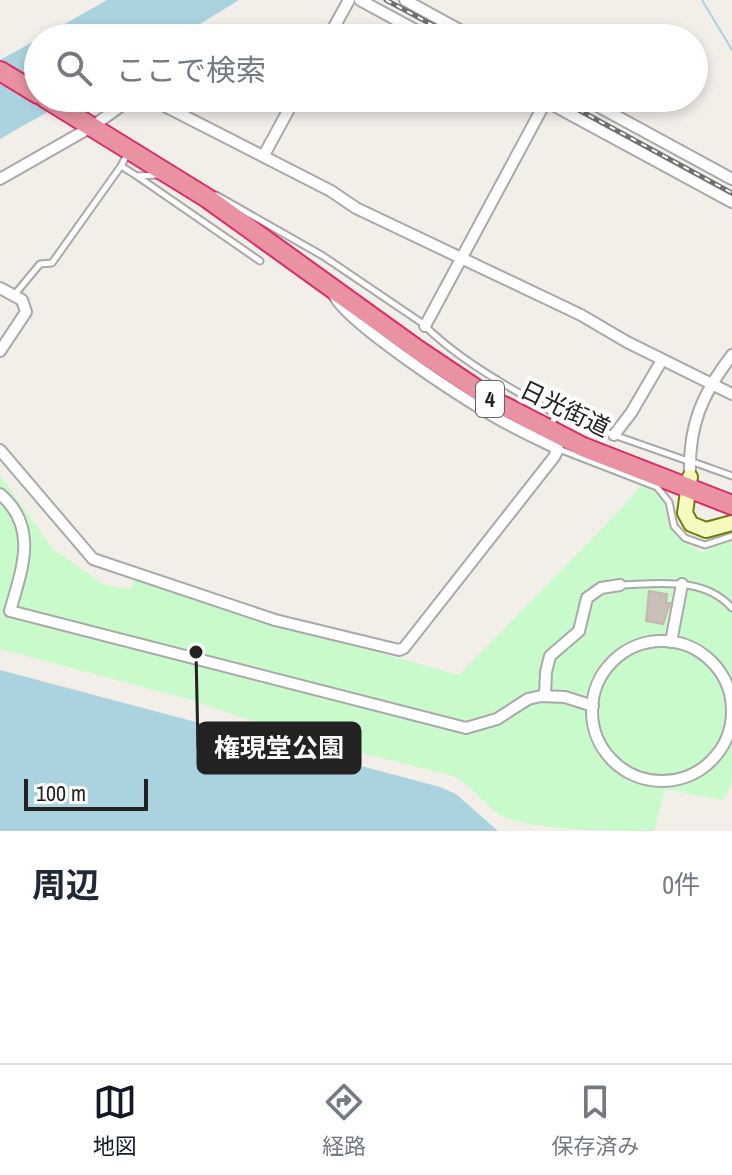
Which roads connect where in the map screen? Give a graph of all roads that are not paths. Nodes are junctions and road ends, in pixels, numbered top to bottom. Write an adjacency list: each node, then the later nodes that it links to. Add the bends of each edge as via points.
1 (349, 0): 4 (street)
2 (360, 0): 5 (street)
3 (405, 0): 6 (street)
4 (336, 24)
5 (404, 24)
6 (449, 24)
7 (0, 71): 8 (highway)
8 (24, 86)
9 (69, 112): 16 (highway, 日光街道 / 4)
10 (107, 112): 16 (street)
11 (177, 112): 18 (street)
12 (287, 112): 18 (street)
13 (538, 112): 26 (street)
14 (569, 112): 25 (street)
15 (609, 112): 23 (street)
16 (87, 123): 17 (highway, 日光街道 / 4); 22 (street)
17 (130, 148): 19 (lane); 20 (highway, 日光街道 / 4)
18 (264, 155): 26 (street, via 356,208)
19 (121, 166): 21 (lane); 30 (lane, via 52,263 40,264)
20 (171, 174): 21 (lane); 24 (highway, 日光街道 / 4)
21 (137, 176): 27 (lane)
22 (0, 179)
23 (732, 179)
24 (207, 198): 28 (highway, 日光街道 / 4); 31 (lane, via 211,193 219,196 323,256)
25 (732, 202)
26 (461, 256): 31 (street); 34 (street)
27 (260, 261)
28 (335, 287): 37 (highway, 日光街道 / 4, via 497,390); 39 (street, via 335,301 343,310 399,353 485,411); 41 (highway, 日光街道 / 4, via 516,414 583,447)
29 (0, 288): 30 (street)
30 (14, 296): 32 (street, via 26,312)
31 (425, 326): 37 (lane)
32 (0, 351)
33 (732, 355): 35 (street)
34 (662, 360): 35 (street); 38 (street)
35 (711, 382): 36 (street); 41 (street, via 695,426)
36 (732, 394)
37 (555, 418): 38 (lane); 41 (highway, 日光街道 / 4, via 595,441)
38 (614, 435): 41 (lane)
39 (558, 449): 40 (street, via 399,650 275,620 93,559); 47 (lane, via 657,487 685,538 705,545)
40 (0, 450)
41 (690, 472): 42 (lane); 43 (highway, 日光街道 / 4); 45 (highway, 日光街道 / 4); 46 (street, via 685,513 691,524 706,530)
42 (732, 476)
43 (732, 492)
44 (0, 494): 53 (street, via 19,518 26,544 10,611 466,728)
45 (732, 505)
46 (732, 523)
47 (732, 536)
48 (682, 584): 49 (lane); 50 (lane, via 705,590); 51 (street)
49 (620, 585): 53 (street, via 601,588 587,598 579,631 550,656)
50 (732, 608)
51 (671, 642): 52 (street, via 704,655); 54 (street, via 643,644 617,658 599,682)
52 (728, 679): 54 (street, via 732,711 725,740 704,767 674,780 640,778 612,760 595,731)
53 (545, 695): 54 (street)
54 (593, 706)

